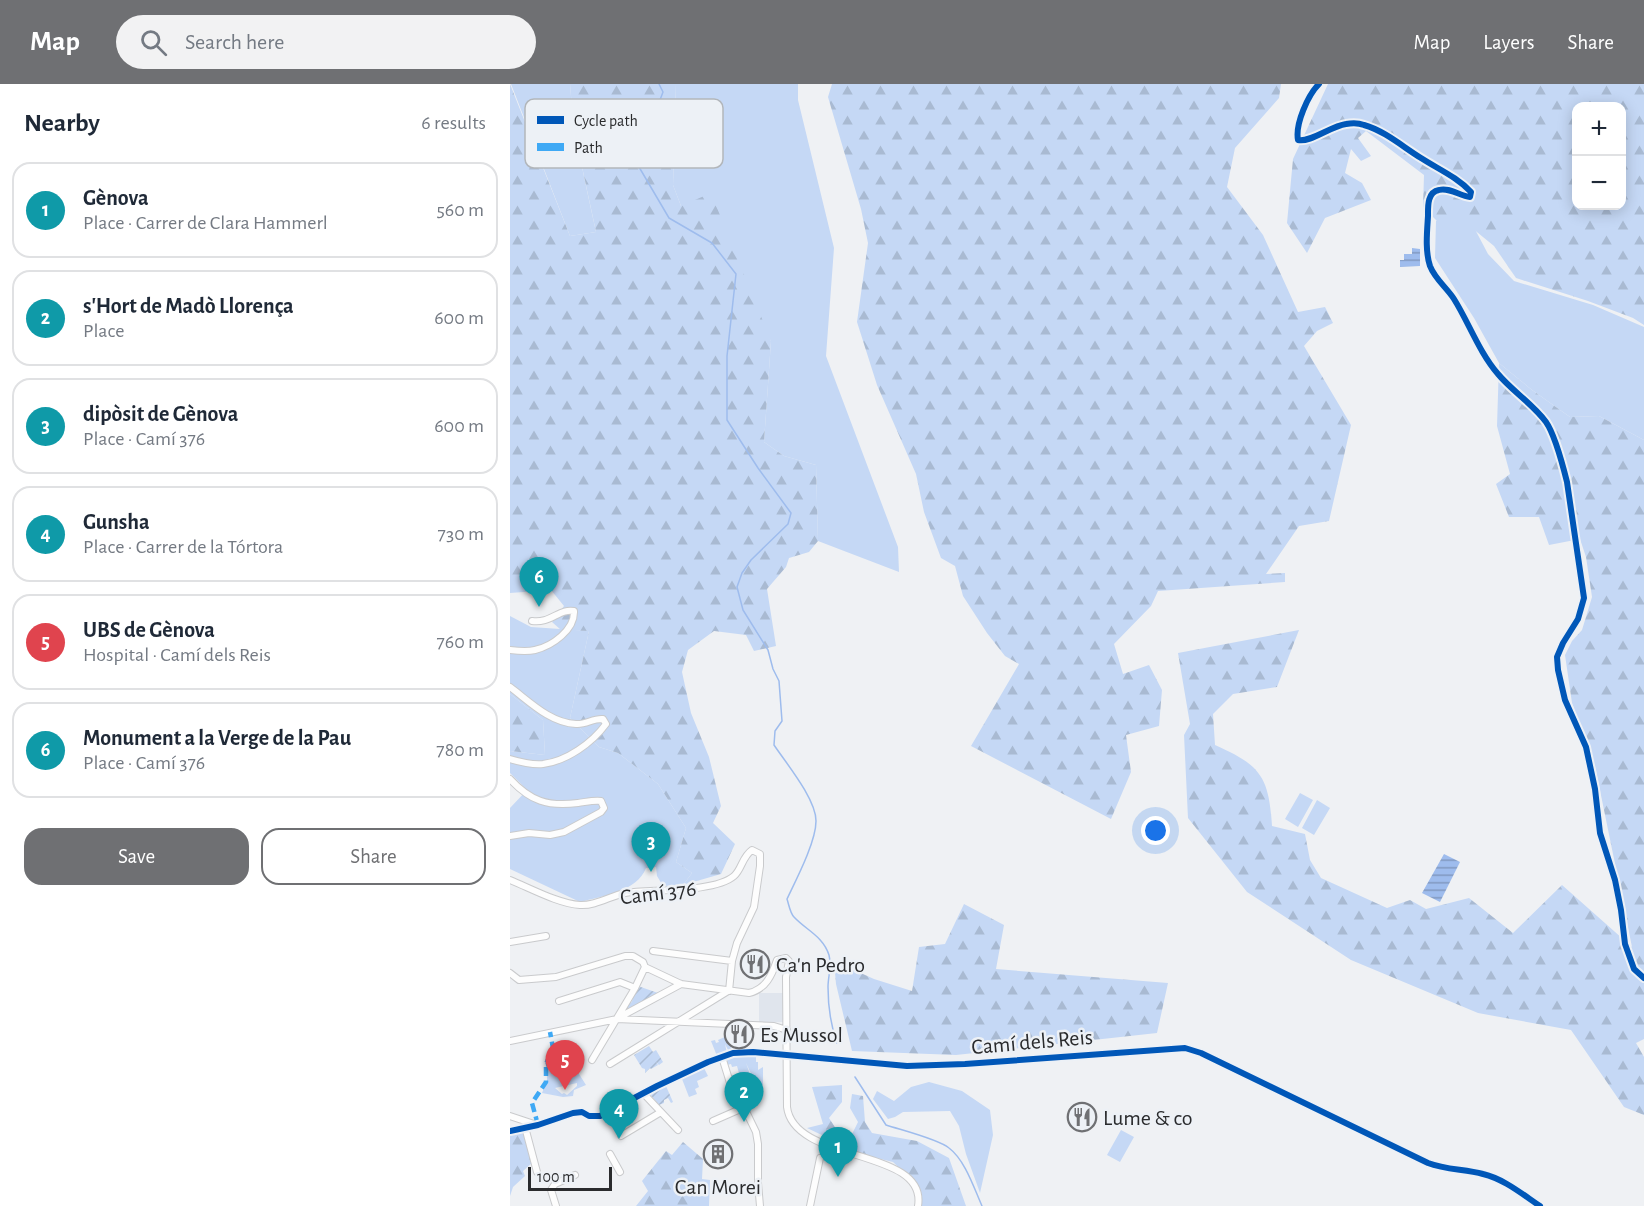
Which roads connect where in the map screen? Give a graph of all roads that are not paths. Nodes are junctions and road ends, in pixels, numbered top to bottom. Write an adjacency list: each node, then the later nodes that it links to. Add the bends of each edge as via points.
1 (1319, 84): 15 (street, via 1298,126 1298,140 1348,123 1364,125 1443,170 1471,192 1470,196 1446,190 1432,193 1428,202 1430,267 1498,374 1547,423 1563,463 1584,598 1578,619 1557,657 1558,670 1565,700 1586,747 1625,944 1634,969)
2 (532, 621): 3 (street, via 574,611 571,624 552,643 533,651)
3 (510, 650)
4 (510, 687): 5 (street, via 563,723 584,724 598,718 606,724 589,743 544,764)
5 (510, 759)
6 (510, 779): 7 (street, via 534,799 555,803 597,800 604,804 596,815 564,832)
7 (510, 836)
8 (510, 880): 12 (street, Camí 376, via 580,905 636,891 718,884 734,877 748,853 757,851 760,866 754,908)
9 (546, 936): 10 (street)
10 (510, 942)
11 (653, 951): 12 (street)
12 (732, 961): 18 (street, Camí 376)
13 (645, 967): 14 (street, via 629,956 542,979 519,980); 16 (street); 17 (street)
14 (510, 974)
15 (1644, 978)
16 (681, 984): 18 (street); 20 (street)
17 (634, 988): 19 (street, via 620,982); 20 (street)
18 (729, 991): 21 (street); 23 (street, via 756,991 771,976 777,960 786,958)
19 (559, 1001)
20 (617, 1019): 21 (street); 24 (street); 28 (street)
21 (678, 1023): 22 (street); 29 (street)
22 (774, 1026): 23 (street); 25 (street, via 783,1034)
23 (787, 1030): 25 (street)
24 (510, 1041)
25 (787, 1048): 26 (street)
26 (787, 1056): 27 (street, Camí dels Reis, via 739,1052); 48 (street, via 787,1107 791,1122 818,1140 907,1176 918,1194); 49 (street, Camí dels Reis, via 907,1066 1185,1048 1428,1163 1496,1178)
27 (722, 1057): 30 (street, Camí dels Reis); 31 (street, via 731,1086)
28 (592, 1060)
29 (610, 1064)
30 (643, 1093): 32 (street); 35 (street, Camí dels Reis, via 600,1116 573,1113)
31 (745, 1107): 34 (street); 46 (street, via 758,1144)
32 (661, 1112): 37 (street); 39 (street)
33 (510, 1116): 35 (street)
34 (713, 1121)
35 (537, 1125): 36 (street, Camí dels Reis)
36 (525, 1127): 38 (street, Camí dels Reis); 42 (street)
37 (678, 1130)
38 (510, 1131)
39 (621, 1136)
40 (610, 1154): 43 (street)
41 (820, 1158): 47 (street)
42 (537, 1172)
43 (620, 1172)
44 (575, 1175): 45 (street, via 551,1190)
45 (556, 1206)
46 (760, 1206)
47 (810, 1206)
48 (918, 1206)
49 (1540, 1206)

